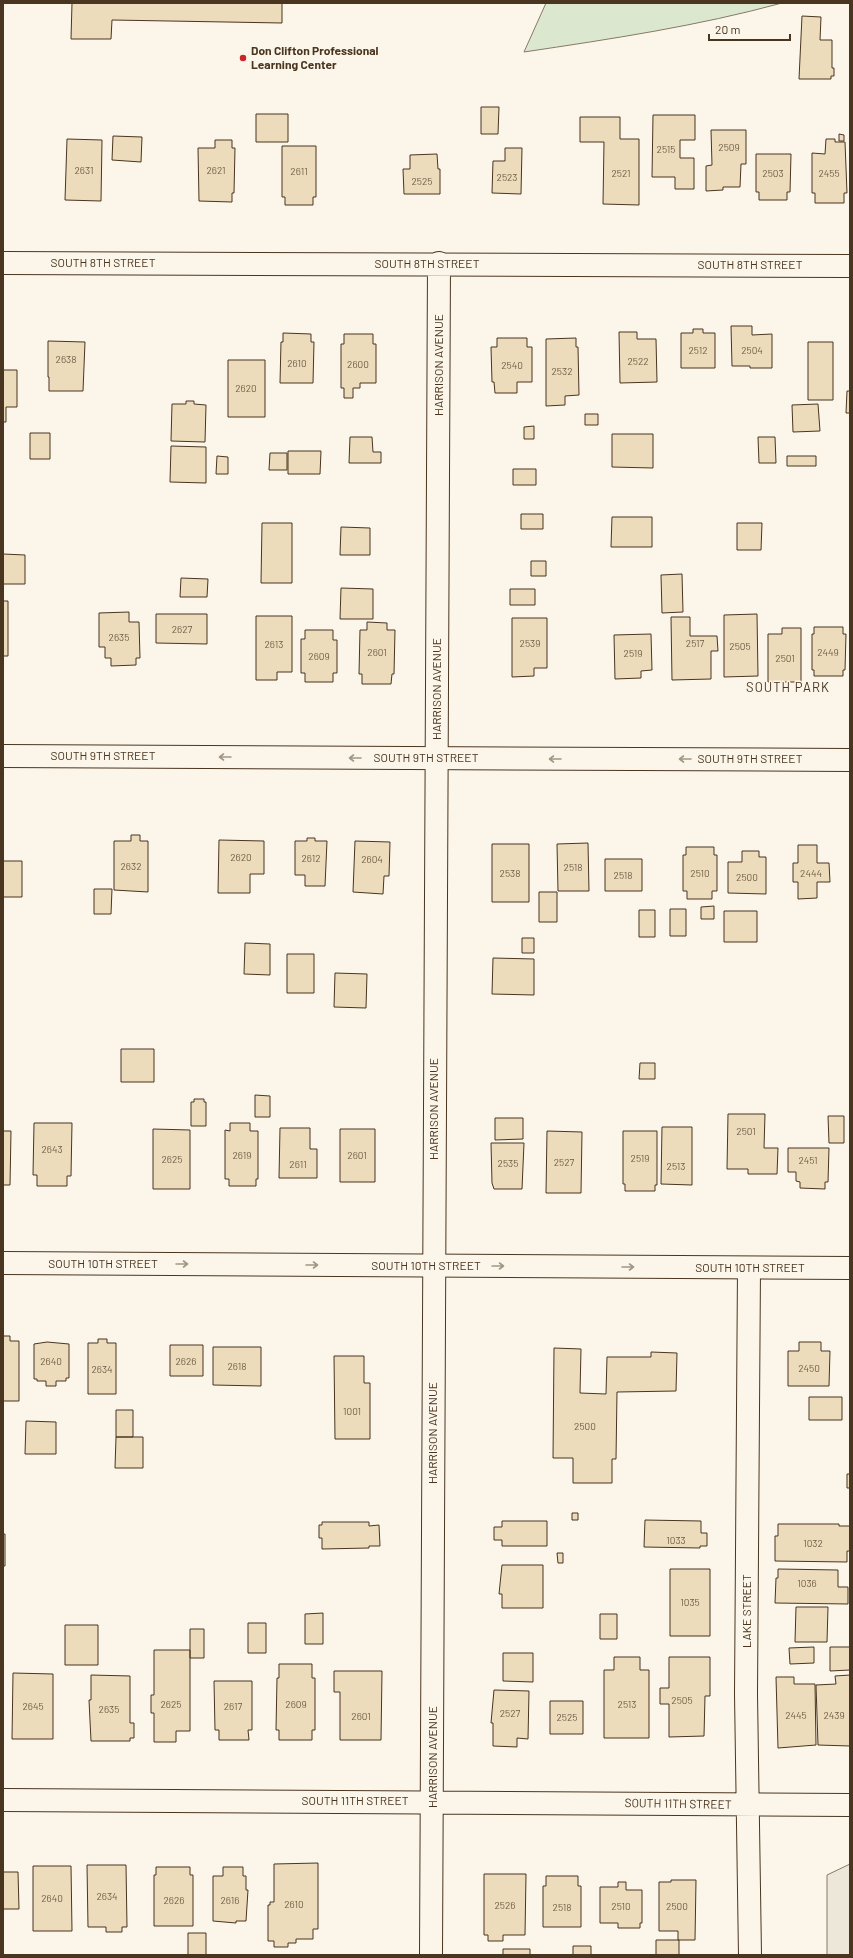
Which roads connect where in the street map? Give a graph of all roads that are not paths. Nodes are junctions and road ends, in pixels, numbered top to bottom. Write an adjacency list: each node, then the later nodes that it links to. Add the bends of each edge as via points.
1 (3, 263): 2 (street, SOUTH 8TH STREET)
2 (439, 263): 3 (street, SOUTH 8TH STREET); 5 (street, HARRISON AVENUE)
3 (850, 266)
4 (3, 756): 5 (street, SOUTH 9TH STREET, one-way to 4)
5 (437, 758): 6 (street, SOUTH 9TH STREET, one-way to 5); 8 (street, HARRISON AVENUE)
6 (850, 760)
7 (3, 1263): 8 (street, SOUTH 10TH STREET, one-way to 8)
8 (434, 1266): 9 (street, SOUTH 10TH STREET, one-way to 9); 12 (street, HARRISON AVENUE)
9 (749, 1268): 10 (street, SOUTH 10TH STREET); 13 (street, LAKE STREET, via 746,1678)
10 (850, 1268)
11 (3, 1800): 12 (street, SOUTH 11TH STREET)
12 (432, 1801): 13 (street, SOUTH 11TH STREET); 15 (street, HARRISON AVENUE)
13 (748, 1805): 14 (street, SOUTH 11TH STREET); 16 (street, LAKE STREET)
14 (850, 1805)
15 (431, 1955)
16 (750, 1955)

